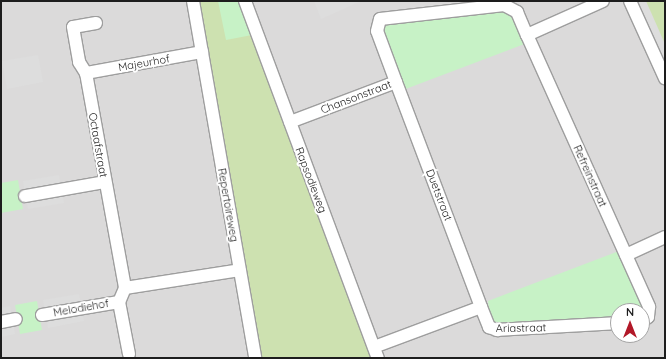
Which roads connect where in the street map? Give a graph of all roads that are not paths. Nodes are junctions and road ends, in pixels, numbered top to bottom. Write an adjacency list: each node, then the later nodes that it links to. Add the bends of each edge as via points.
1 (193, 1): 7 (street, Repertoireweg)
2 (245, 1): 11 (street, Rapsodieweg)
3 (603, 1): 6 (street)
4 (630, 1): 9 (street)
5 (96, 23): 8 (street, Octaafstraat, via 73,27 79,62)
6 (527, 35): 10 (street, Chansonstraat, via 517,12 509,6 380,19 377,31); 15 (street, Refreinstraat)
7 (202, 52): 8 (street, Majeurhof); 16 (street, Repertoireweg)
8 (86, 73): 12 (street, Octaafstraat)
9 (665, 78)
10 (396, 82): 11 (street, Chansonstraat); 20 (street, Duetstraat)
11 (290, 122): 25 (street, Rapsodieweg)
12 (104, 182): 13 (street); 17 (street, Octaafstraat)
13 (25, 196)
14 (665, 237): 15 (street)
15 (626, 255): 19 (street, Refreinstraat)
16 (240, 270): 17 (street); 27 (street, Repertoireweg)
17 (125, 288): 18 (street)
18 (119, 302): 21 (street, Melodiehof); 26 (street)
19 (647, 303)
20 (481, 307): 24 (street, Ariastraat, via 489,327 497,330); 25 (street)
21 (42, 315)
22 (16, 320): 23 (street)
23 (1, 322)
24 (610, 323)
25 (376, 352)
26 (129, 354)
27 (255, 358)

